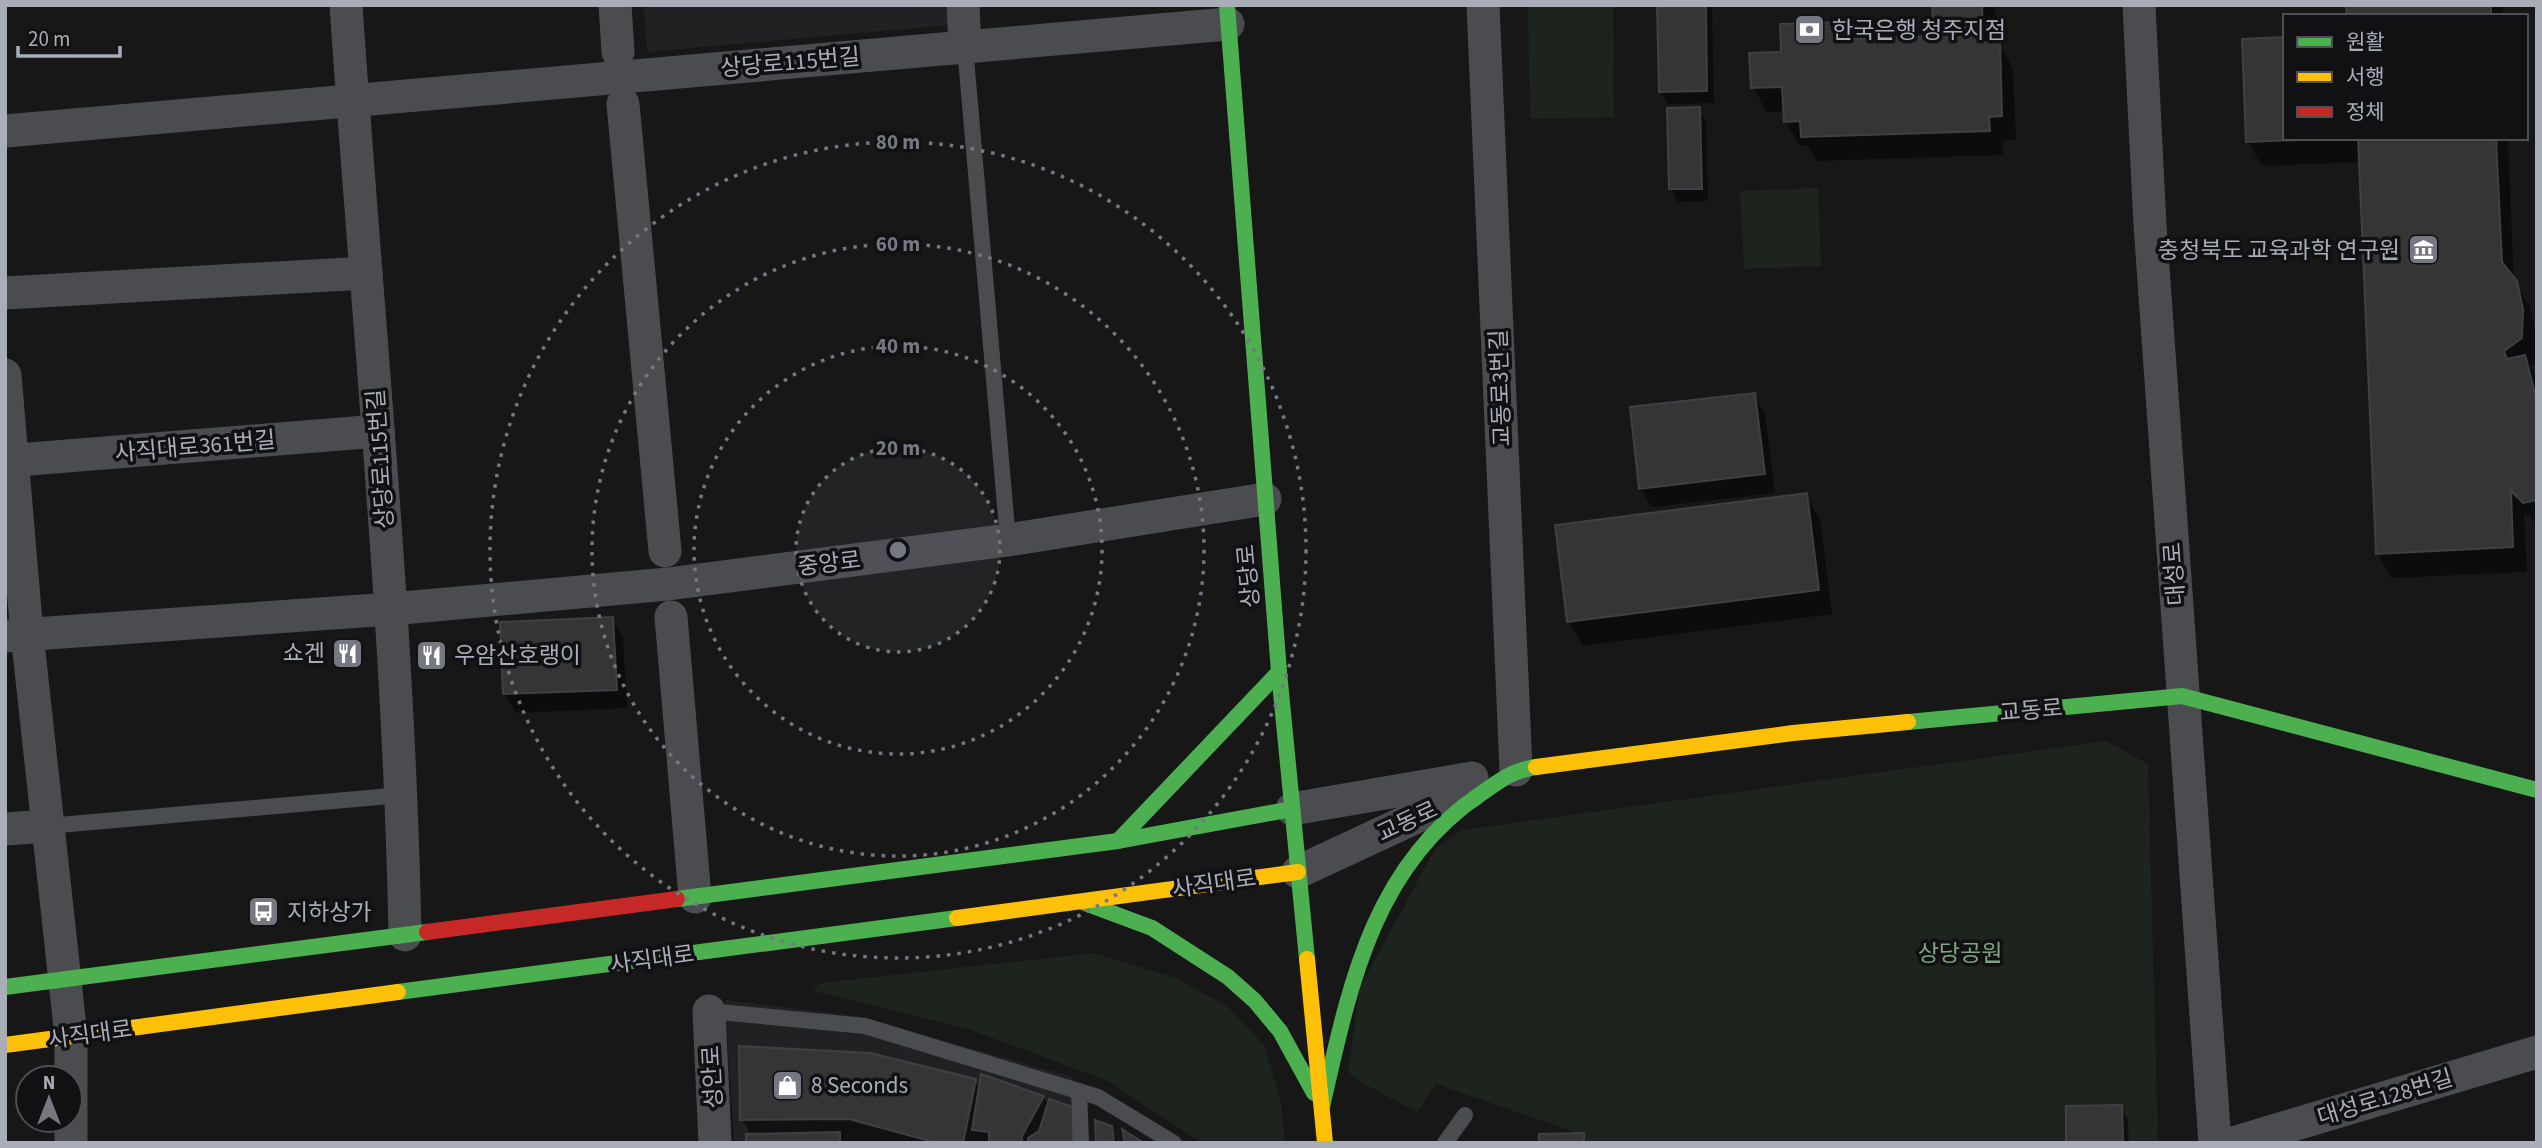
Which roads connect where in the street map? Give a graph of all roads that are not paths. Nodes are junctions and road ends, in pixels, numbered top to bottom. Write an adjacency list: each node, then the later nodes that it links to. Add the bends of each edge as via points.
1 (346, 5): 9 (street)
2 (615, 5): 8 (street)
3 (963, 5): 7 (street)
4 (1483, 5): 25 (street, 교동로3번길)
5 (2139, 5): 24 (street, 대성로)
6 (1227, 15): 7 (street, 상당로115번길); 17 (main road, 상당로)
7 (965, 47): 9 (street, 상당로115번길); 18 (lane)
8 (618, 52)
9 (352, 100): 11 (street, 상당로115번길); 12 (street, 상당로115번길)
10 (624, 104): 19 (street)
11 (5, 131)
12 (366, 273): 13 (street); 15 (street, 상당로115번길)
13 (5, 293)
14 (5, 375): 16 (street)
15 (378, 431): 16 (street, 사직대로361번길); 20 (street, 상당로115번길)
16 (9, 461): 22 (street)
17 (1265, 499): 18 (street, 중앙로); 23 (main road, 상당로)
18 (1008, 540): 20 (street, 중앙로, via 668,584)
19 (665, 551)
20 (391, 609): 22 (street); 27 (street)
21 (671, 617): 33 (street)
22 (16, 635): 29 (street)
23 (1279, 672): 28 (main road, 상당로); 31 (main road)
24 (2182, 696): 25 (main road, 교동로, via 1793,733); 26 (main road, 교동로); 51 (street, 대성로)
25 (1516, 770): 28 (street, 교동로); 32 (street, 교동로); 43 (main road, via 1463,806 1436,831 1394,887 1373,925 1349,990)
26 (2537, 790)
27 (402, 795): 29 (lane); 35 (street)
28 (1292, 809): 31 (main road); 32 (main road, 상당로)
29 (47, 826): 30 (street); 36 (street)
30 (5, 829)
31 (1118, 842): 33 (main road)
32 (1298, 872): 34 (main road, 사직대로); 43 (main road, 상당로)
33 (695, 897): 35 (main road)
34 (1080, 902): 39 (main road, 사직대로); 43 (main road, via 1152,928 1228,978 1280,1031)
35 (405, 935): 36 (main road)
36 (64, 980): 37 (main road); 39 (street)
37 (5, 987)
38 (709, 1011): 42 (lane, via 864,1026); 46 (street, 성안로)
39 (71, 1036): 40 (main road, 사직대로); 45 (street)
40 (5, 1045)
41 (2537, 1052): 52 (street, 대성로128번길)
42 (1079, 1091): 47 (lane); 48 (lane, via 1098,1097)
43 (1322, 1107): 49 (main road, 상당로)
44 (1465, 1115): 50 (lane)
45 (71, 1143)
46 (715, 1143)
47 (1081, 1143)
48 (1174, 1143)
49 (1325, 1143)
50 (1445, 1143)
51 (2215, 1143)
52 (2233, 1143)

